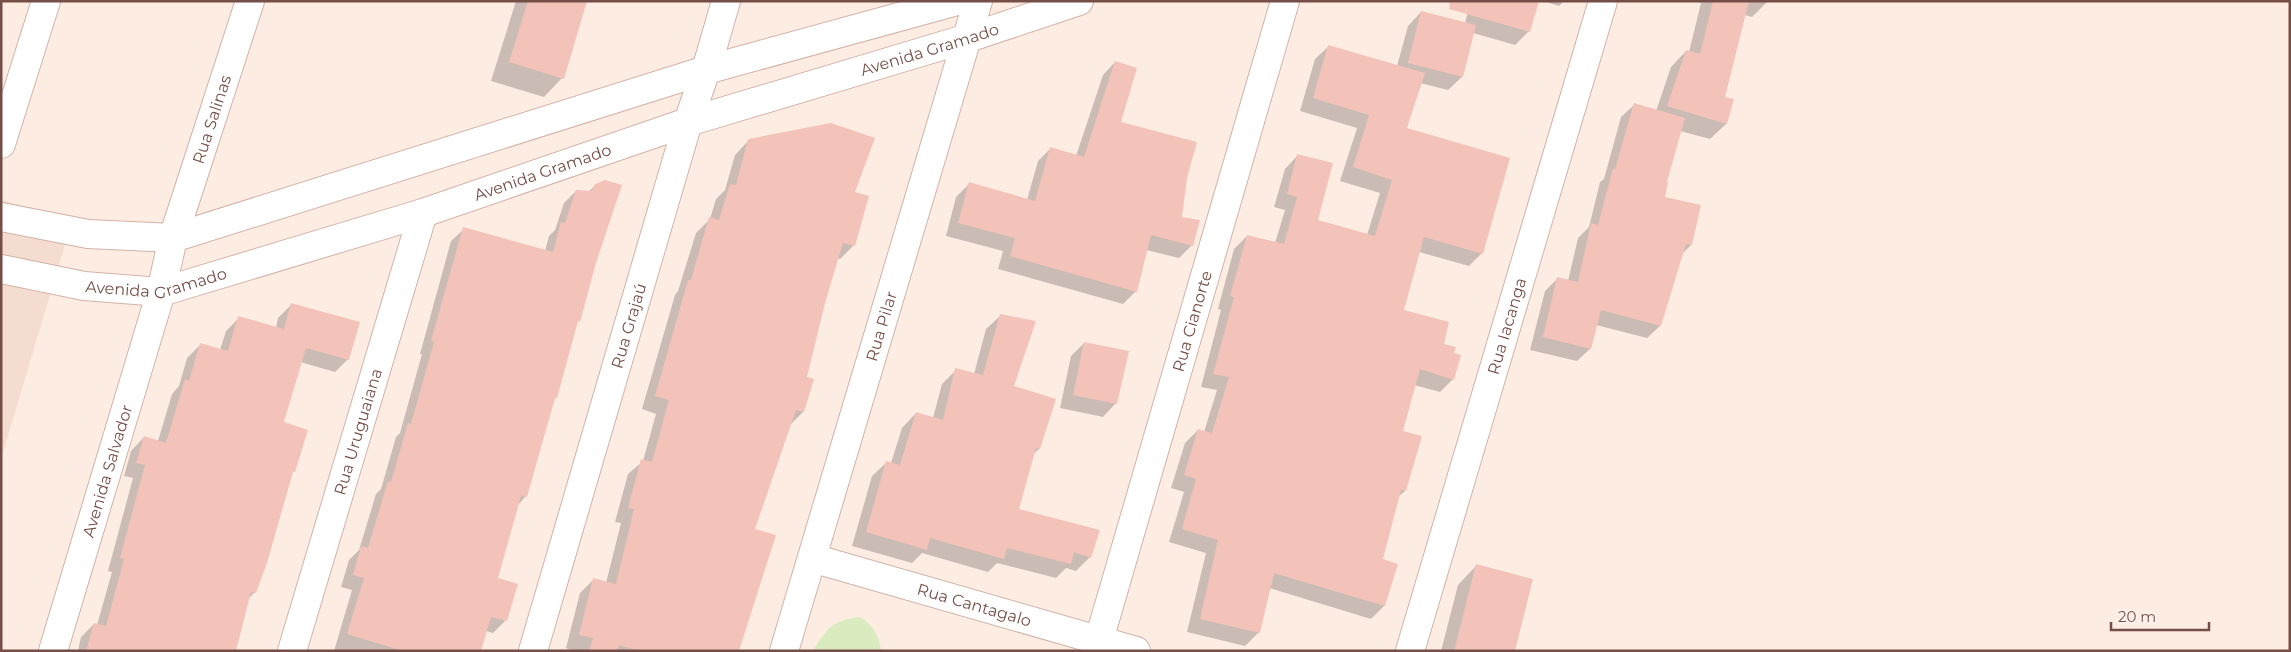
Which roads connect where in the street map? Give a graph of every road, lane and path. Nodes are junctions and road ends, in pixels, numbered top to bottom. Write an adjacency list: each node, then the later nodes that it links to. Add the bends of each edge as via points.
1 (46, 1): 12 (street)
2 (250, 1): 15 (street, Rua Salinas)
3 (726, 1): 10 (street, Rua Grajaú)
4 (957, 1): 10 (street)
5 (978, 1): 9 (street, Rua Pilar)
6 (1079, 1): 9 (street, Avenida Gramado)
7 (1285, 1): 19 (street, Rua Cianorte)
8 (1603, 1): 25 (street, Rua Iacanga)
9 (968, 38): 11 (street, Avenida Gramado); 18 (street, Rua Pilar)
10 (706, 70): 11 (street, Rua Grajaú); 15 (street)
11 (688, 122): 13 (street, Avenida Gramado); 22 (street, Rua Grajaú)
12 (1, 144)
13 (423, 213): 17 (street, Avenida Gramado); 21 (street, Rua Uruguaiana)
14 (1, 217): 15 (street, via 88,234)
15 (173, 238): 17 (street, Rua Salinas)
16 (1, 269): 17 (street, Avenida Gramado, via 84,286)
17 (161, 292): 20 (street, Avenida Salvador)
18 (812, 558): 19 (street, Rua Cantagalo); 23 (street, Rua Pilar)
19 (1099, 640): 24 (street, Rua Cantagalo)
20 (53, 651)
21 (292, 651)
22 (533, 651)
23 (784, 651)
24 (1136, 651)
25 (1410, 651)

